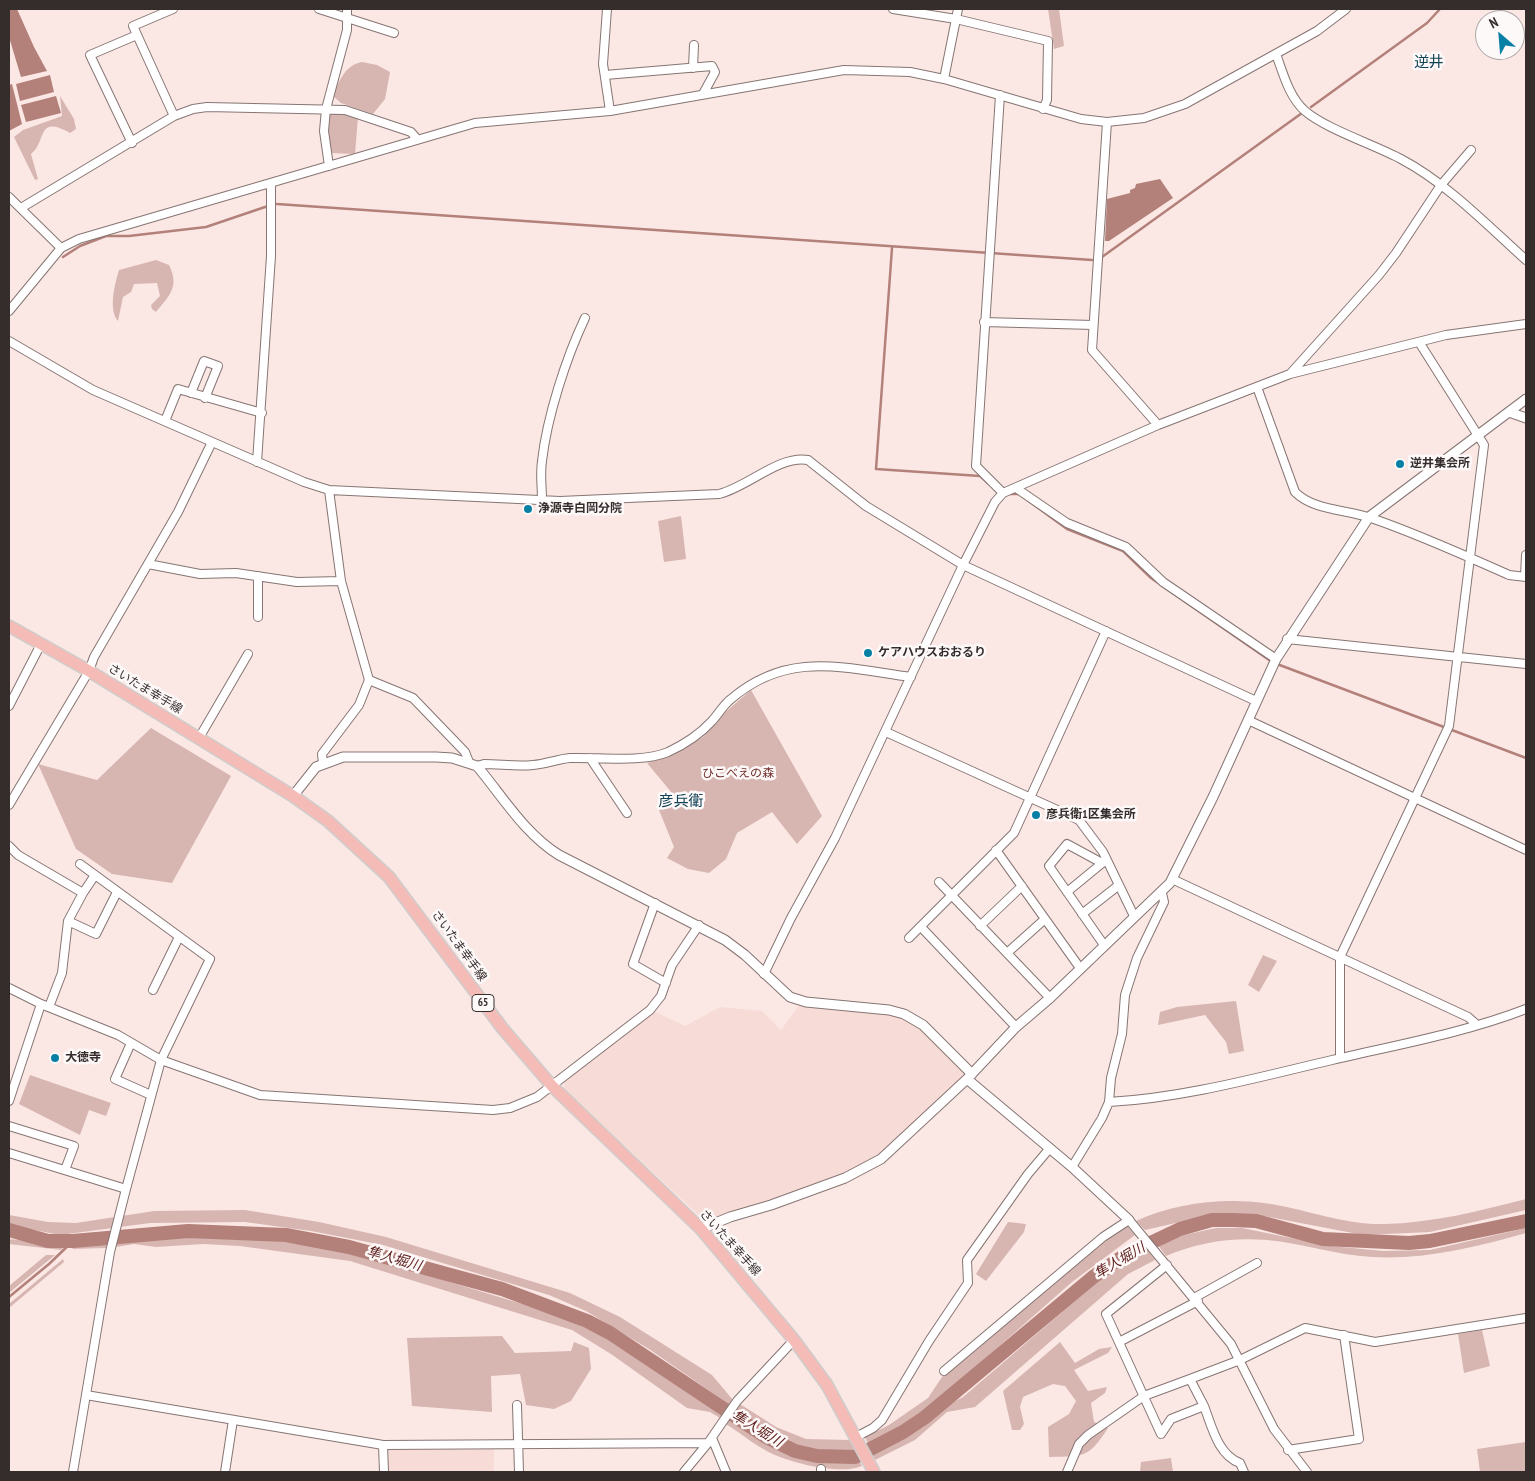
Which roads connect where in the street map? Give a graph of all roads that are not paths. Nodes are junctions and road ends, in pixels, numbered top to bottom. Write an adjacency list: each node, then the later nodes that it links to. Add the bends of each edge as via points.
1 (173, 9): 11 (street, via 133,26)
2 (318, 9): 8 (street)
3 (347, 9): 8 (street)
4 (607, 9): 15 (street)
5 (893, 9): 9 (street)
6 (958, 9): 9 (street)
7 (1346, 9): 13 (street)
8 (347, 19): 10 (street); 19 (street)
9 (956, 19): 16 (street); 20 (street, via 1048,41 1047,100)
10 (394, 33)
11 (137, 34): 22 (street); 25 (street, via 90,55)
12 (694, 45): 14 (street)
13 (1276, 54): 23 (street, via 1184,104 1144,118); 29 (street, via 1293,96 1305,111 1402,159)
14 (693, 68): 15 (street); 17 (street, via 712,66 715,72)
15 (605, 75): 21 (street)
16 (944, 79): 17 (street, via 910,72 844,70); 18 (street)
17 (703, 94): 21 (street)
18 (1000, 95): 20 (street); 36 (street)
19 (326, 109): 22 (street, via 207,106); 24 (street, via 345,110 411,132); 27 (street, via 324,131)
20 (1043, 109): 23 (street, via 1080,119)
21 (610, 110): 24 (street, via 475,123)
22 (174, 116): 25 (street)
23 (1108, 122): 38 (street)
24 (417, 139): 27 (street)
25 (132, 143): 31 (street)
26 (1471, 150): 29 (street)
27 (329, 166): 28 (street)
28 (271, 183): 32 (street, via 80,239); 47 (street, via 271,256)
29 (1441, 185): 33 (street); 41 (street, via 1380,275)
30 (9, 197): 31 (street)
31 (21, 208): 32 (street)
32 (61, 248): 34 (street)
33 (1526, 260)
34 (9, 311)
35 (585, 318): 57 (street, via 549,424 542,463)
36 (984, 322): 38 (street); 56 (street, via 976,466)
37 (1526, 324): 40 (street)
38 (1093, 325): 50 (street, via 1092,350)
39 (9, 341): 49 (street, via 93,390)
40 (1419, 342): 41 (street); 51 (street)
41 (1290, 374): 42 (street)
42 (1257, 387): 50 (street); 58 (street, via 1295,492 1315,504)
43 (192, 393): 44 (street); 44 (street, via 204,361 218,366); 49 (street, via 178,389)
44 (205, 398): 47 (street)
45 (1526, 399): 46 (street)
46 (1509, 412): 48 (street); 51 (street)
47 (262, 413): 53 (street)
48 (1526, 418)
49 (165, 421): 52 (street)
50 (1158, 425): 54 (street)
51 (1479, 434): 58 (street); 60 (street, via 1484,445)
52 (212, 442): 53 (street); 61 (street)
53 (257, 462): 55 (street)
54 (1016, 488): 56 (street); 73 (street, via 1067,523 1126,546 1163,582)
55 (329, 490): 57 (street); 65 (street)
56 (1003, 493): 62 (street, via 995,502)
57 (542, 500): 62 (street, via 719,494 733,491 785,462 803,459 866,506)
58 (1370, 517): 60 (street); 69 (street)
59 (1526, 555): 64 (street)
60 (1468, 557): 64 (street, via 1509,575); 72 (street)
61 (148, 564): 63 (street, via 200,574); 75 (street)
62 (963, 565): 68 (street); 76 (street)
63 (258, 576): 65 (street, via 297,582); 66 (street)
64 (1526, 577)
65 (341, 581): 77 (street)
66 (258, 617)
67 (9, 626): 70 (main road, さいたま幸手線 / 65)
68 (1106, 631): 78 (street); 87 (street)
69 (1287, 639): 72 (street); 73 (street)
70 (40, 644): 75 (main road, さいたま幸手線 / 65); 79 (street)
71 (248, 654): 82 (street)
72 (1457, 656): 74 (street); 88 (street, via 1449,726)
73 (1276, 659): 78 (street)
74 (1526, 664)
75 (89, 671): 82 (main road, さいたま幸手線 / 65); 89 (street)
76 (911, 677): 81 (street); 83 (street, via 840,667 801,666 778,671 730,699 696,735 667,752 648,757)
77 (369, 680): 84 (street, via 360,705 322,754); 85 (street, via 413,698)
78 (1256, 701): 80 (street)
79 (9, 706)
80 (1248, 720): 88 (street); 97 (street)
81 (886, 732): 87 (street); 120 (street)
82 (199, 738): 86 (main road, さいたま幸手線 / 65)
83 (590, 758): 85 (street, via 568,758 531,766); 90 (street)
84 (323, 763): 85 (street, via 343,757 428,757 452,758); 86 (street, via 309,773)
85 (473, 764): 106 (street, via 542,844)
86 (293, 796): 134 (main road, さいたま幸手線 / 65, via 328,821 389,877 503,1029)
87 (1030, 797): 92 (street, via 1014,833); 94 (street, via 1079,820)
88 (1414, 797): 93 (street); 118 (street)
89 (9, 805)
90 (628, 813)
91 (9, 846): 101 (street, via 18,855)
92 (996, 850): 100 (street); 105 (street)
93 (1526, 850)
94 (1105, 861): 99 (street); 103 (street); 103 (street, via 1067,844 1049,866)
95 (80, 864): 96 (street)
96 (95, 875): 101 (street); 102 (street)
97 (1172, 878): 104 (street); 118 (street)
98 (939, 882): 105 (street)
99 (1119, 885): 107 (street); 108 (street)
100 (1022, 886): 109 (street); 112 (street)
101 (83, 892): 110 (street)
102 (117, 892): 110 (street, via 96,934); 114 (street)
103 (1067, 892): 107 (street)
104 (1162, 893): 108 (street); 137 (street, via 1164,902 1137,958 1125,995 1122,1034 1111,1078)
105 (951, 895): 112 (street); 113 (street)
106 (655, 903): 111 (street); 121 (street, via 633,964)
107 (1082, 914): 116 (street)
108 (1134, 916): 116 (street)
109 (1045, 920): 117 (street); 119 (street)
110 (68, 921): 126 (street, via 62,973)
111 (700, 926): 120 (street, via 732,945); 121 (street, via 672,965)
112 (980, 926): 117 (street)
113 (921, 927): 115 (street); 129 (street)
114 (179, 937): 123 (street); 132 (street, via 210,959)
115 (909, 938)
116 (1104, 945): 119 (street)
117 (1007, 953): 124 (street)
118 (1340, 957): 128 (street, via 1468,1017); 131 (street)
119 (1080, 968): 124 (street)
120 (764, 974): 133 (street, via 790,997 806,1002 904,1014 923,1025)
121 (666, 983): 134 (street, via 650,1010)
122 (9, 988): 125 (street)
123 (154, 990)
124 (1050, 998): 129 (street)
125 (41, 1004): 126 (street); 136 (street)
126 (49, 1008): 130 (street)
127 (1526, 1009): 128 (street)
128 (1476, 1024): 131 (street)
129 (1016, 1027): 133 (street)
130 (131, 1043): 132 (street); 135 (street, via 115,1080)
131 (1340, 1058): 137 (street, via 1150,1100)
132 (161, 1060): 134 (street, via 260,1095 292,1098 493,1110 525,1103); 135 (street)
133 (969, 1076): 139 (street); 145 (street, via 881,1159 845,1178 730,1216)
134 (552, 1086): 145 (main road, さいたま幸手線 / 65)
135 (151, 1095): 143 (street)
136 (9, 1101)
137 (1109, 1102): 141 (street)
138 (9, 1126): 142 (street, via 74,1146)
139 (1050, 1148): 141 (street); 161 (street, via 967,1260 968,1283 882,1420)
140 (9, 1153): 142 (street)
141 (1072, 1167): 144 (street)
142 (65, 1170): 143 (street)
143 (126, 1189): 156 (street, via 110,1252)
144 (1129, 1220): 146 (street); 154 (street, via 1103,1237)
145 (701, 1229): 151 (main road, さいたま幸手線 / 65)
146 (1165, 1262): 148 (street); 152 (street, via 1106,1314)
147 (1256, 1262): 148 (street)
148 (1196, 1299): 152 (street); 153 (street)
149 (1526, 1318): 150 (street, via 1375,1342)
150 (1344, 1335): 153 (street, via 1305,1328); 165 (street, via 1359,1439)
151 (794, 1340): 161 (main road, さいたま幸手線 / 65, via 826,1385); 162 (street, via 737,1401)
152 (1119, 1342): 157 (street)
153 (1240, 1360): 155 (street); 165 (street)
154 (944, 1371)
155 (1190, 1379): 157 (street); 159 (street)
156 (86, 1395): 160 (street); 166 (street)
157 (1144, 1396): 159 (street, via 1161,1434 1171,1420); 173 (street, via 1088,1435 1079,1444)
158 (517, 1405): 163 (street)
159 (1204, 1406): 174 (street, via 1223,1452 1240,1463)
160 (234, 1420): 164 (street); 167 (street)
161 (856, 1437): 172 (main road, さいたま幸手線 / 65)
162 (710, 1440): 163 (street); 170 (street); 171 (street)
163 (519, 1444): 164 (street); 169 (street)
164 (383, 1446): 168 (street)
165 (1288, 1450): 175 (street)
166 (73, 1472)
167 (225, 1472)
168 (384, 1472)
169 (519, 1472)
170 (684, 1472)
171 (726, 1472)
172 (874, 1472)
173 (1067, 1472)
174 (1244, 1472)
175 (1307, 1472)

